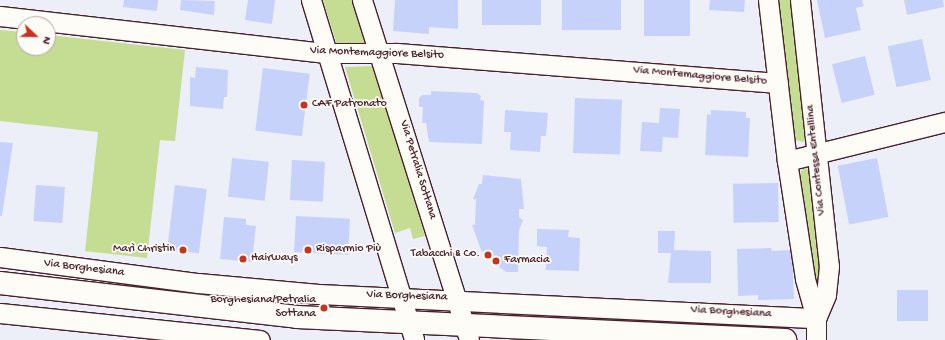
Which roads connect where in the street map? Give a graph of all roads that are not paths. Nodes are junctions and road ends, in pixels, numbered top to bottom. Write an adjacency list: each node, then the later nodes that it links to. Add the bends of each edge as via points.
1 (312, 0): 7 (street)
2 (362, 0): 6 (street, Via Petralia Sottana)
3 (768, 0): 8 (street, Via Contessa Entellina)
4 (800, 0): 10 (street, Via Contessa Entellina)
5 (0, 16): 7 (street, Via Montemaggiore Belsito)
6 (381, 52): 7 (street, Via Montemaggiore Belsito); 8 (street, Via Montemaggiore Belsito); 15 (street, Via Petralia Sottana)
7 (326, 54): 14 (street)
8 (778, 83): 11 (street, Via Contessa Entellina)
9 (945, 122): 10 (street)
10 (817, 155): 11 (street); 17 (street, Via Contessa Entellina, via 830,273 826,295)
11 (787, 161): 17 (street, Via Contessa Entellina, via 805,279)
12 (0, 257): 14 (street, Via Borghesiana, via 198,283)
13 (0, 283): 18 (street, Via Borghesiana)
14 (401, 297): 15 (street, Via Borghesiana); 18 (street)
15 (457, 298): 17 (street, Via Borghesiana); 19 (street, Via Petralia Sottana)
16 (0, 312): 20 (street)
17 (816, 318): 22 (street, Via Contessa Entellina)
18 (411, 331): 19 (street, Via Borghesiana)
19 (467, 332): 21 (street, Via Borghesiana)
20 (260, 340)
21 (785, 340)
22 (816, 340)

